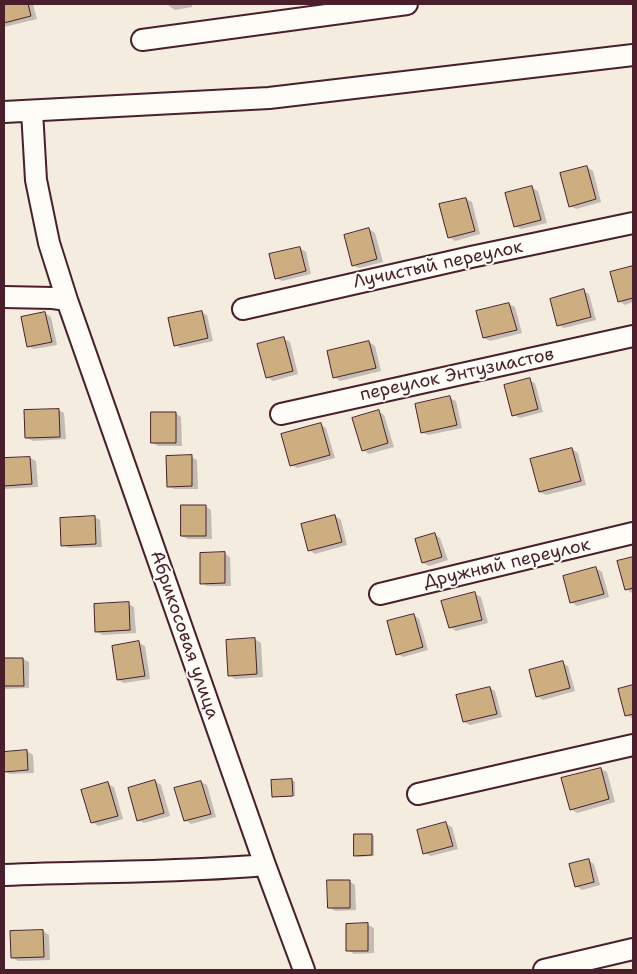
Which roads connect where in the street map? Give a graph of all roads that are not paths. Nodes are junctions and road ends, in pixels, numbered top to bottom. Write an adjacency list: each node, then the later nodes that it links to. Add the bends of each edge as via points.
1 (407, 4): 2 (street)
2 (142, 40)
3 (633, 55): 4 (street, via 270,98)
4 (32, 111): 5 (street); 8 (street, Абрикосовая улица, via 36,180 49,243)
5 (4, 112)
6 (633, 223): 9 (street, Лучистый переулок)
7 (4, 297): 8 (street)
8 (67, 300): 16 (street, Абрикосовая улица)
9 (243, 309)
10 (633, 336): 11 (street, переулок Энтузиастов)
11 (281, 414)
12 (633, 533): 13 (street, Дружный переулок)
13 (380, 594)
14 (633, 745): 15 (street)
15 (418, 794)
16 (265, 865): 17 (street, via 209,870); 19 (street, Абрикосовая улица)
17 (4, 875)
18 (633, 949): 20 (street)
19 (304, 970)
20 (544, 970)

